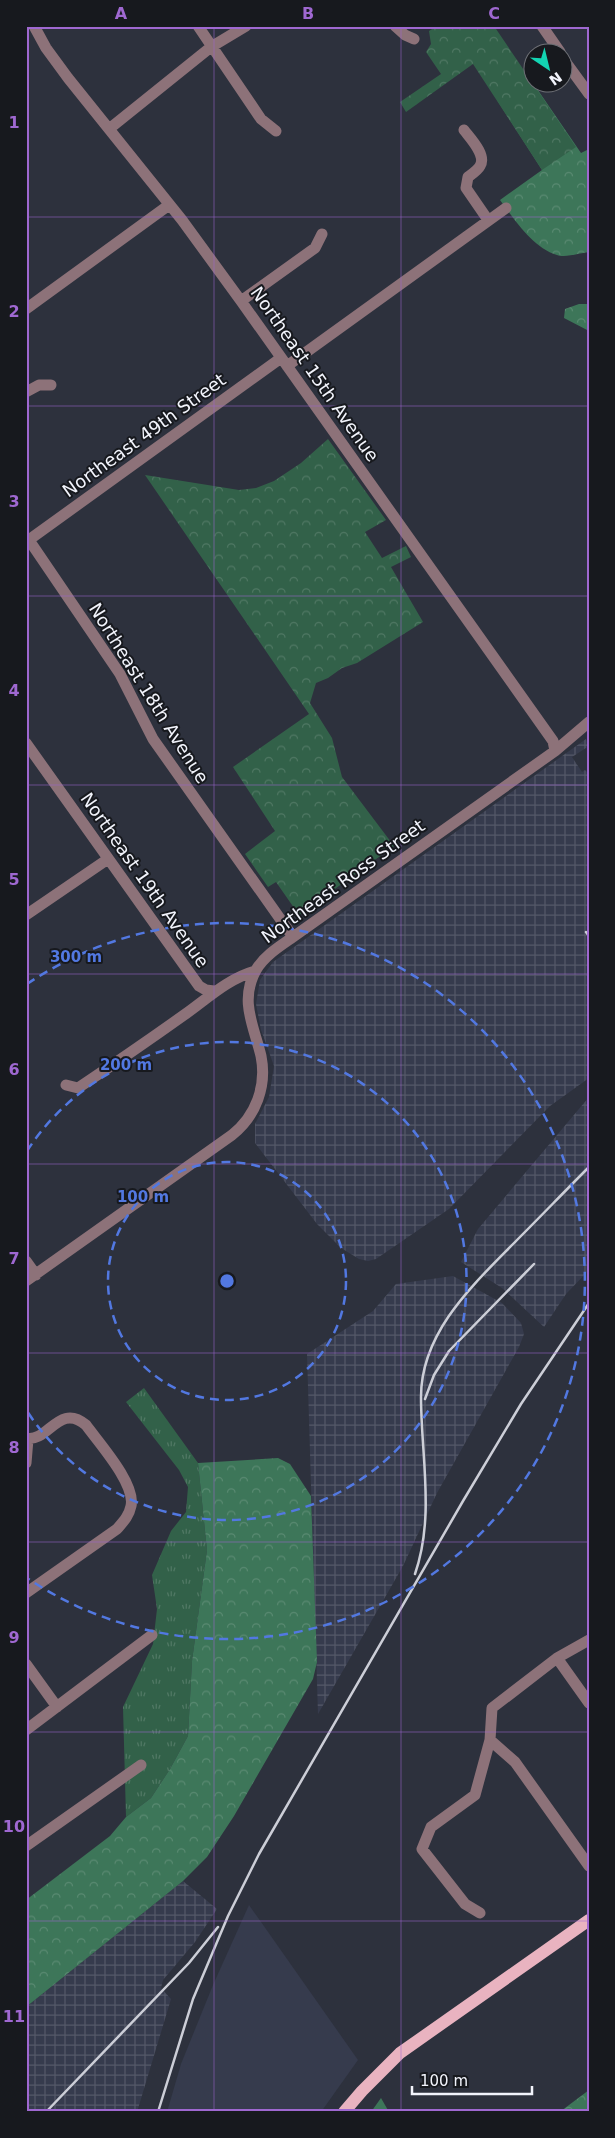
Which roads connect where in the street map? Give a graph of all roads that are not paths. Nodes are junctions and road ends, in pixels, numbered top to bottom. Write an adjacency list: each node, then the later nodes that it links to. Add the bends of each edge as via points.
1 (34, 26): 11 (street, Northeast 15th Avenue, via 46,48)
2 (198, 26): 8 (street)
3 (246, 26): 8 (street)
4 (395, 26): 6 (street)
5 (542, 26): 7 (street)
6 (414, 39)
7 (553, 42)
8 (211, 47): 11 (street); 13 (street, via 261,118)
9 (572, 71): 10 (street)
10 (589, 94)
11 (109, 129): 14 (street, Northeast 15th Avenue)
12 (464, 130): 16 (street, via 481,154 482,161 468,177 466,188)
13 (276, 131)
14 (169, 205): 18 (street, Northeast 15th Avenue); 19 (street)
15 (506, 208): 16 (street, Northeast 49th Street)
16 (488, 220): 20 (street, Northeast 49th Street)
17 (322, 234): 18 (street, via 315,248)
18 (241, 301): 20 (street, Northeast 15th Avenue)
19 (26, 309)
20 (284, 362): 23 (street, Northeast 49th Street); 26 (street, Northeast 15th Avenue, via 553,741)
21 (51, 386): 22 (street, via 39,386)
22 (26, 392)
23 (28, 541): 29 (street, Northeast 18th Avenue, via 120,674 153,739)
24 (589, 722): 26 (street, Northeast Ross Street)
25 (26, 743): 27 (street, Northeast 19th Avenue)
26 (555, 751): 29 (street, Northeast Ross Street)
27 (108, 859): 28 (street); 31 (street, Northeast 19th Avenue, via 199,986)
28 (26, 915)
29 (293, 937): 30 (street, Northeast Ross Street)
30 (256, 971): 31 (street, via 242,974); 34 (street, Northeast Ross Street, via 248,1003 262,1079 260,1096 253,1112 239,1130)
31 (214, 991): 32 (street, via 78,1088)
32 (66, 1085)
33 (26, 1261): 34 (street)
34 (31, 1278)
35 (27, 1438): 36 (street); 37 (street, via 36,1437 61,1419 73,1417 82,1420 125,1480 132,1505 127,1518 117,1529)
36 (26, 1463)
37 (26, 1593)
38 (152, 1635): 43 (street)
39 (589, 1640): 40 (street)
40 (557, 1658): 42 (street); 45 (street, via 492,1708)
41 (26, 1664): 43 (street)
42 (589, 1703)
43 (57, 1707): 44 (street)
44 (26, 1730)
45 (490, 1740): 48 (street, via 515,1762); 49 (street, via 474,1794 431,1827 422,1849 465,1904)
46 (141, 1765): 47 (street)
47 (26, 1846)
48 (589, 1866)
49 (480, 1913)
50 (589, 1920): 51 (main road, via 400,2053)
51 (344, 2112)

